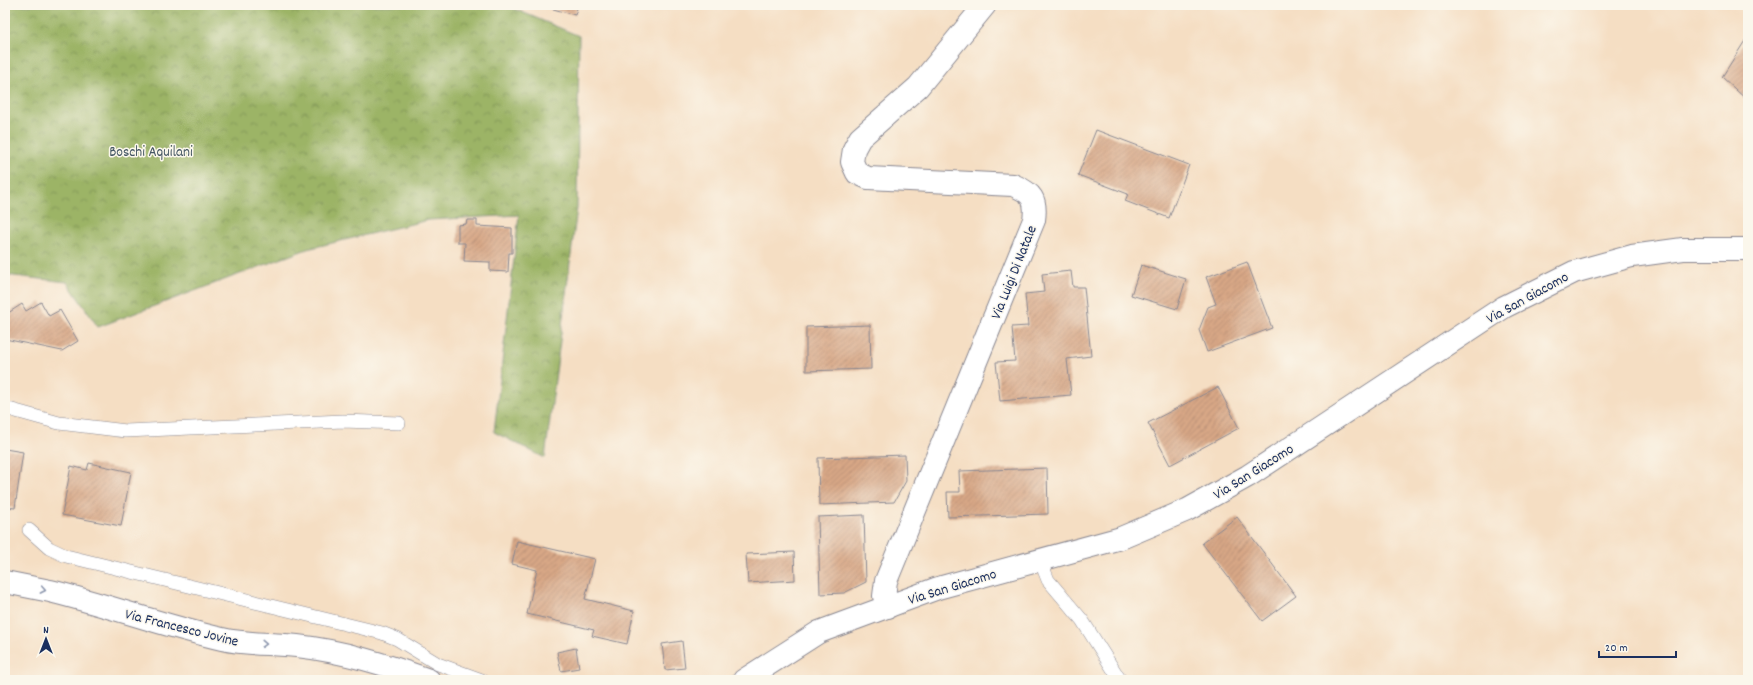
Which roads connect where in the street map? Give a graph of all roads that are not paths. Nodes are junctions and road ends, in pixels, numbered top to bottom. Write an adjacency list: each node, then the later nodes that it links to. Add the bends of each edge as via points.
1 (985, 5): 8 (street, Via Luigi Di Natale, via 918,87 860,138 854,149 852,162 858,173 868,178 1013,185 1026,190 1033,198 1036,208 1034,220 886,581 884,596)
2 (1748, 249): 6 (street, Via San Giacomo, via 1683,249 1632,256 1574,272 1504,307 1248,476 1187,510 1121,538)
3 (5, 408): 4 (lane, via 59,423 126,431 343,421)
4 (399, 423)
5 (29, 530): 10 (lane, via 49,548 66,556 382,633 397,639 438,664)
6 (1040, 560): 8 (street, Via San Giacomo, via 938,588); 12 (lane, via 1048,580 1082,620)
7 (5, 582): 9 (street, Via Francesco Jovine, one-way to 9, via 50,591 222,639 298,646 340,653 397,668)
8 (888, 606): 11 (street, Via San Giacomo, via 819,632)
9 (429, 680)
10 (482, 680)
11 (744, 680)
12 (1120, 680)

